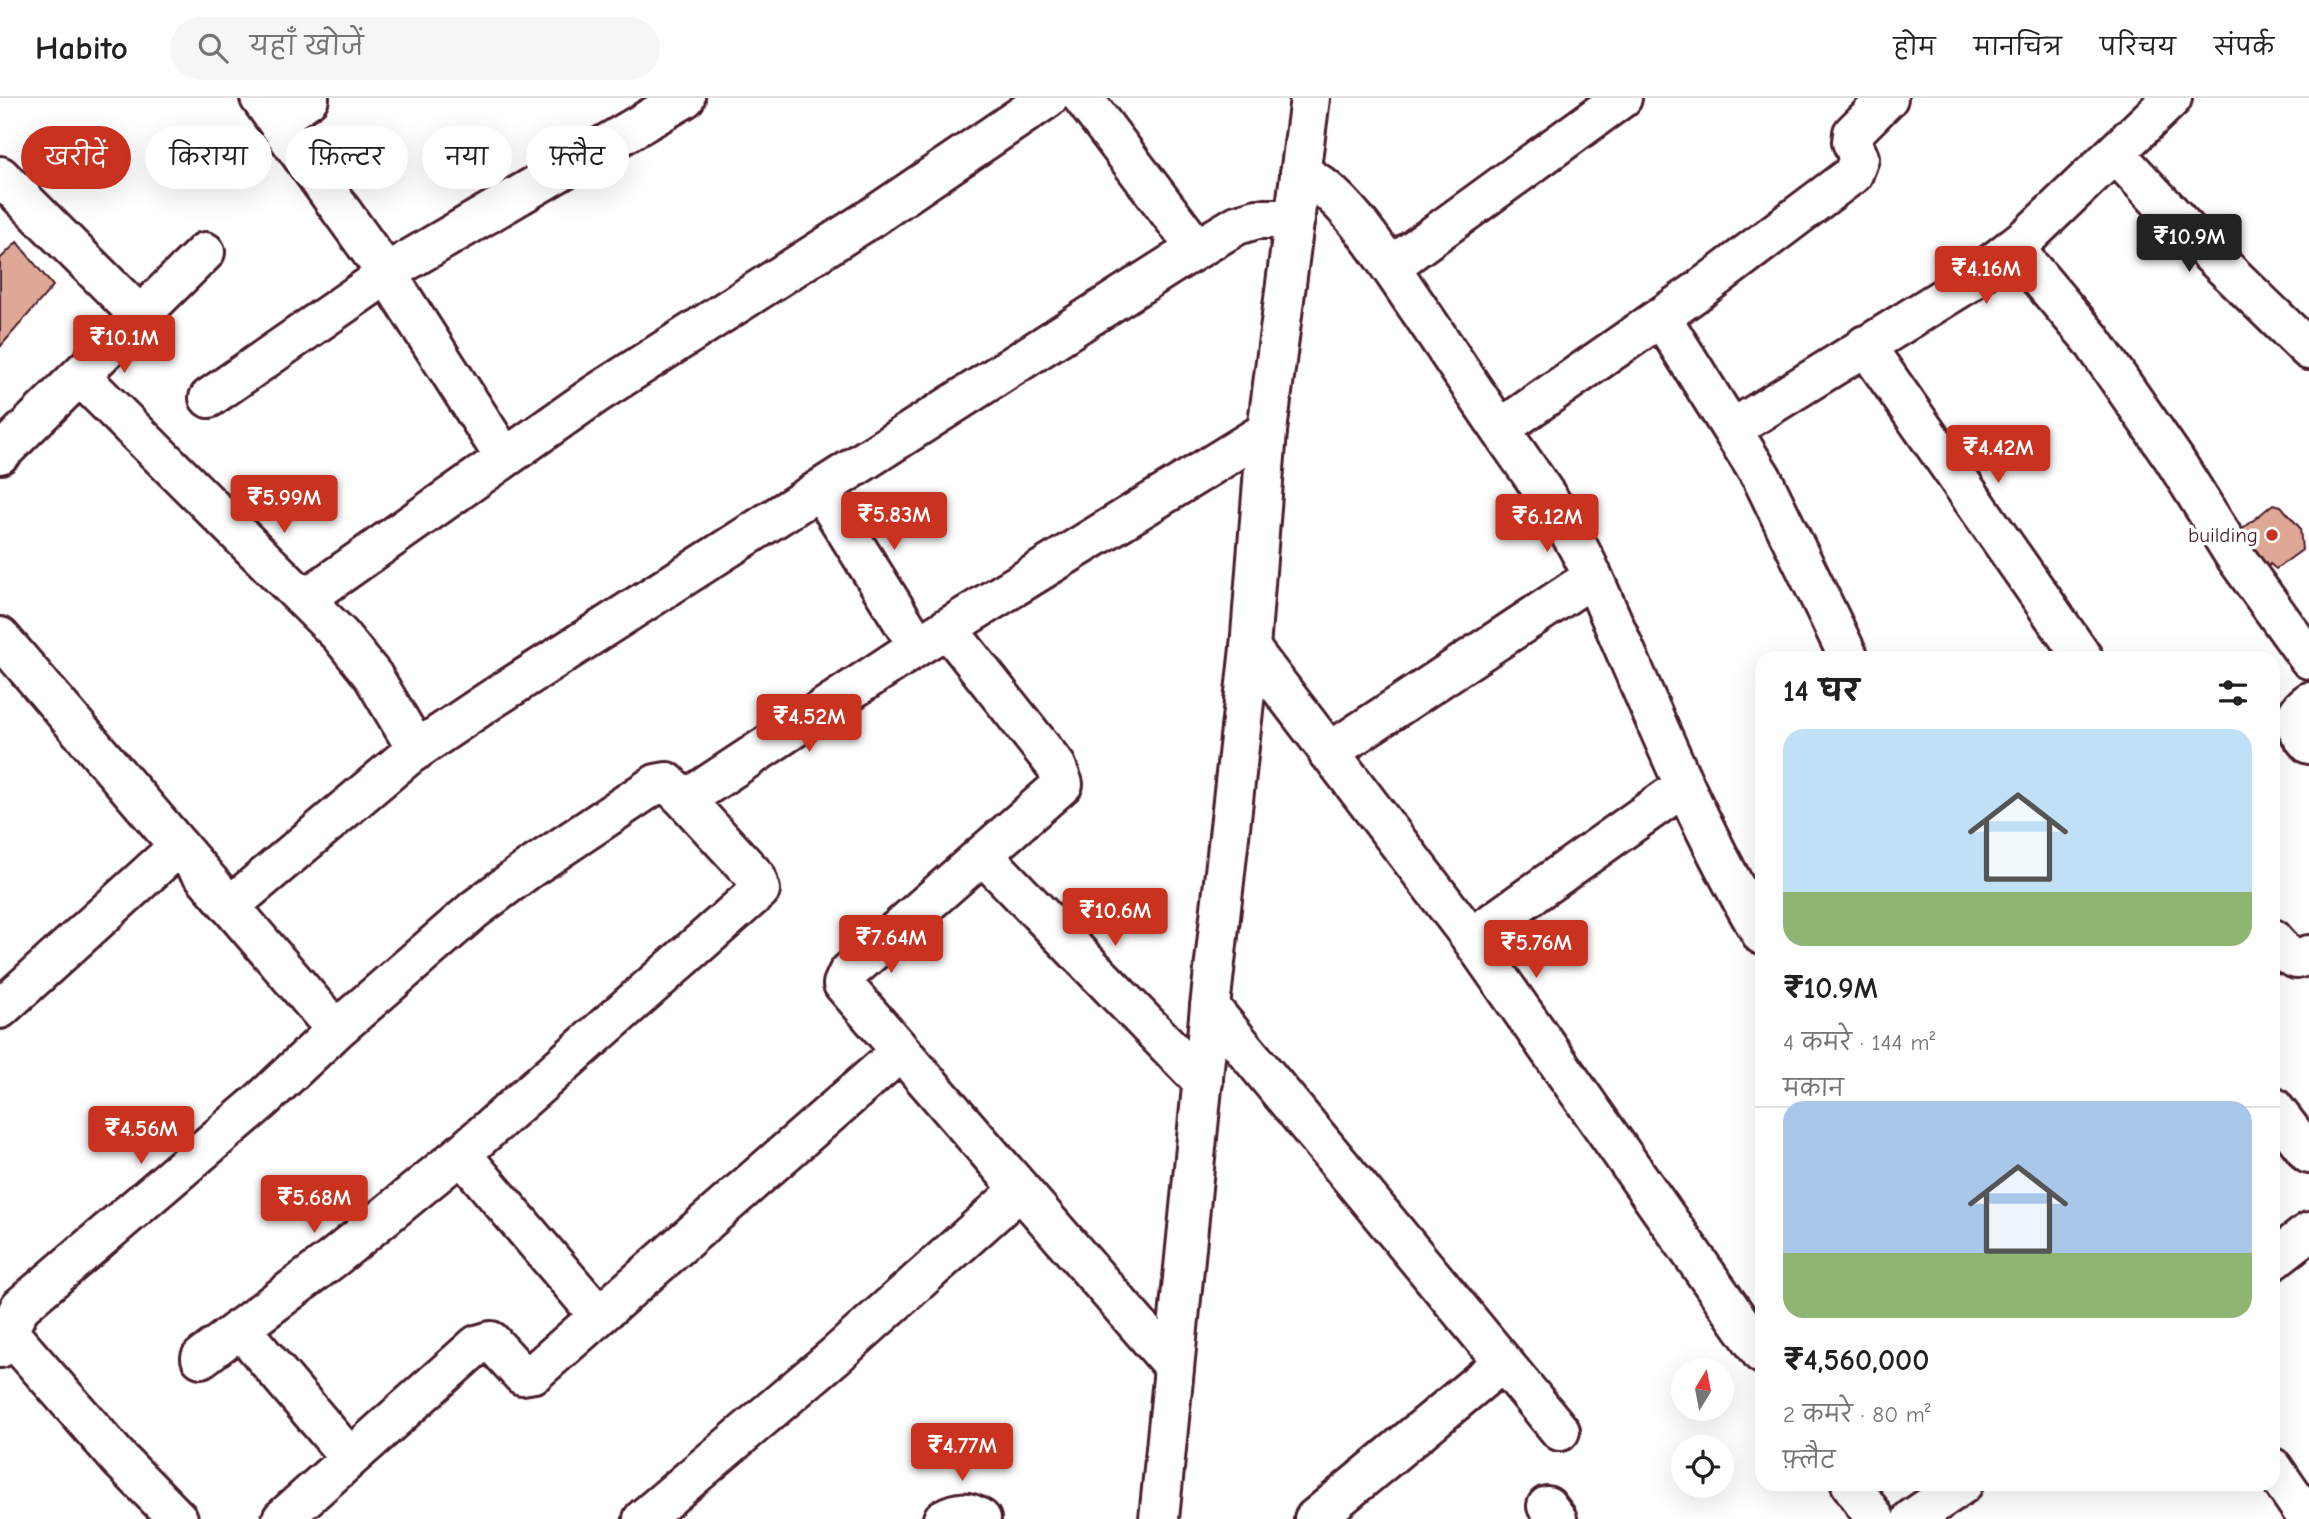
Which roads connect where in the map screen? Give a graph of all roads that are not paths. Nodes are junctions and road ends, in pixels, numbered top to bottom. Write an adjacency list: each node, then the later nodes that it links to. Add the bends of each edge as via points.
1 (309, 98): 9 (street)
2 (1048, 98): 29 (street, via 596,394)
3 (1083, 98): 15 (street)
4 (1310, 98): 11 (street)
5 (1622, 98): 17 (street)
6 (1888, 98): 20 (street, via 1853,133 1859,158 1853,174)
7 (2172, 98): 10 (street)
8 (666, 103): 18 (street)
9 (269, 109): 18 (street)
10 (2115, 153): 14 (street); 22 (street)
11 (1300, 173): 13 (street); 17 (street, via 1332,192)
12 (0, 176): 19 (street)
13 (1294, 219): 15 (street, via 1257,219 1237,225); 27 (street)
14 (2013, 247): 21 (street, via 1966,284); 37 (street, via 2091,339)
15 (1197, 249): 30 (street)
16 (205, 252): 19 (street)
17 (1390, 267): 26 (street)
18 (387, 274): 24 (street); 29 (street)
19 (140, 316): 23 (street)
20 (1661, 317): 25 (street); 26 (street)
21 (1865, 345): 25 (street); 36 (street)
22 (2309, 350)
23 (80, 376): 28 (street); 32 (street)
24 (209, 398)
25 (1734, 428): 35 (street)
26 (1500, 429): 31 (street, via 1545,492)
27 (1267, 431): 33 (street); 34 (street)
28 (0, 454)
29 (506, 458): 32 (street)
30 (820, 489): 33 (street); 41 (street)
31 (1593, 577): 42 (street); 43 (street)
32 (305, 599): 41 (street, via 373,676)
33 (933, 637): 44 (street); 46 (street, via 1062,776 1058,791)
34 (1250, 648): 42 (street); 52 (street)
35 (1846, 651)
36 (2078, 651)
37 (2309, 659)
38 (7, 660): 45 (street)
39 (2309, 702): 40 (street, via 2294,721)
40 (2309, 744)
41 (417, 750): 47 (street)
42 (1328, 752): 49 (street)
43 (1683, 787): 48 (street); 49 (street)
44 (685, 800): 54 (street, via 667,782 656,784 475,909); 58 (street, via 756,877 760,890)
45 (179, 846): 47 (street); 53 (street)
46 (984, 856): 55 (street, via 844,979 846,990); 56 (street)
47 (230, 905): 54 (street)
48 (1755, 923)
49 (1471, 938): 65 (street)
50 (2280, 947): 51 (street, via 2296,959)
51 (2309, 955)
52 (1210, 1007): 56 (street); 68 (street)
53 (0, 1009)
54 (337, 1030): 66 (street, via 20,1307)
55 (900, 1052): 60 (street); 63 (street)
56 (1203, 1082): 69 (street)
57 (2280, 1116): 59 (street)
58 (461, 1154): 63 (street); 64 (street)
59 (2309, 1154)
60 (1020, 1190): 69 (street); 77 (street)
61 (2309, 1232): 62 (street)
62 (2280, 1255)
63 (599, 1317): 71 (street, via 527,1376 491,1341 477,1345)
64 (240, 1328): 67 (street); 71 (street)
65 (1755, 1334)
66 (4, 1340): 75 (street)
67 (201, 1358)
68 (1503, 1362): 70 (street); 81 (street)
69 (1174, 1367): 80 (street)
70 (1560, 1431)
71 (350, 1458): 76 (street)
72 (2280, 1478): 84 (street)
73 (1856, 1491): 82 (street)
74 (1953, 1491): 83 (street)
75 (178, 1519)
76 (282, 1519)
77 (643, 1519)
78 (943, 1519): 79 (street, via 967,1512)
79 (981, 1519)
80 (1159, 1519)
81 (1314, 1519)
82 (1875, 1519)
83 (1912, 1519)
84 (2308, 1519)

